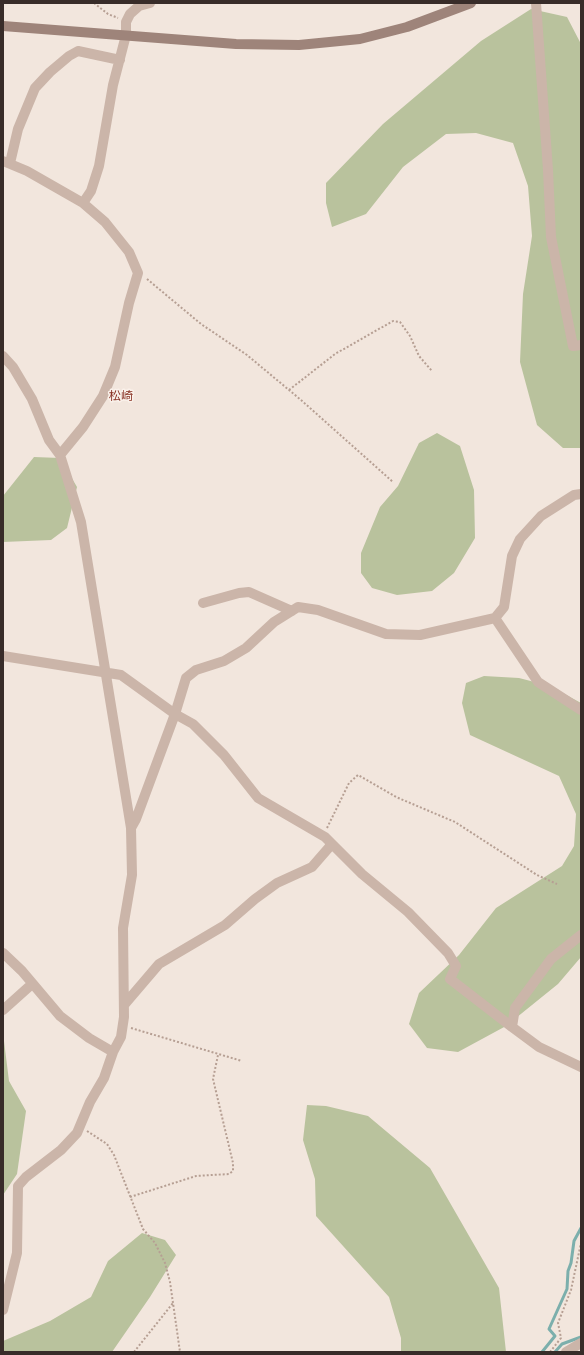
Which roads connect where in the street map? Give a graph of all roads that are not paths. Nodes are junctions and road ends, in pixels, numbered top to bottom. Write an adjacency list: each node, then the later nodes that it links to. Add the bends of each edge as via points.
1 (150, 3): 5 (street, via 139,6 130,14 126,22)
2 (471, 3): 5 (street, via 407,27 360,39 299,46 236,44)
3 (536, 3): 9 (street, via 551,237 573,346)
4 (3, 26): 5 (street)
5 (126, 35): 6 (street)
6 (120, 60): 7 (street, via 78,51 50,72 35,88); 8 (street, via 113,85 99,166 91,191)
7 (6, 162): 8 (street)
8 (83, 203): 11 (street, via 105,222 129,252 138,273 115,366 104,396)
9 (581, 344)
10 (3, 356): 11 (street, via 13,367 32,399 49,440)
11 (60, 455): 17 (street, via 81,522)
12 (581, 494): 15 (street, via 574,495 541,516 520,539 512,556 504,607)
13 (203, 603): 14 (street, via 249,592)
14 (292, 611): 15 (street, via 298,607 318,610 386,634 420,636); 19 (street, via 274,622 246,648 224,661 196,670 186,678)
15 (495, 618): 18 (street, via 538,682)
16 (3, 656): 17 (street)
17 (105, 672): 19 (street, via 121,675 133,682); 20 (street)
18 (581, 710)
19 (175, 714): 20 (street); 21 (street, via 193,724 224,755 258,798 323,836)
20 (131, 828): 25 (street, via 132,875 123,928)
21 (332, 844): 25 (street, via 312,867 277,883 225,925 159,964); 27 (street, via 362,874 408,912 448,953 456,966 450,980)
22 (581, 935): 27 (street, via 550,959 515,1008)
23 (3, 953): 24 (street)
24 (32, 984): 26 (street); 28 (street, via 60,1016)
25 (124, 1005): 28 (street, via 121,1037)
26 (3, 1010)
27 (512, 1027): 29 (street, via 539,1047)
28 (113, 1052): 30 (street, via 104,1078 77,1133 18,1186 17,1253)
29 (581, 1067)
30 (3, 1310)
31 (581, 1343): 32 (street)
32 (566, 1352)

